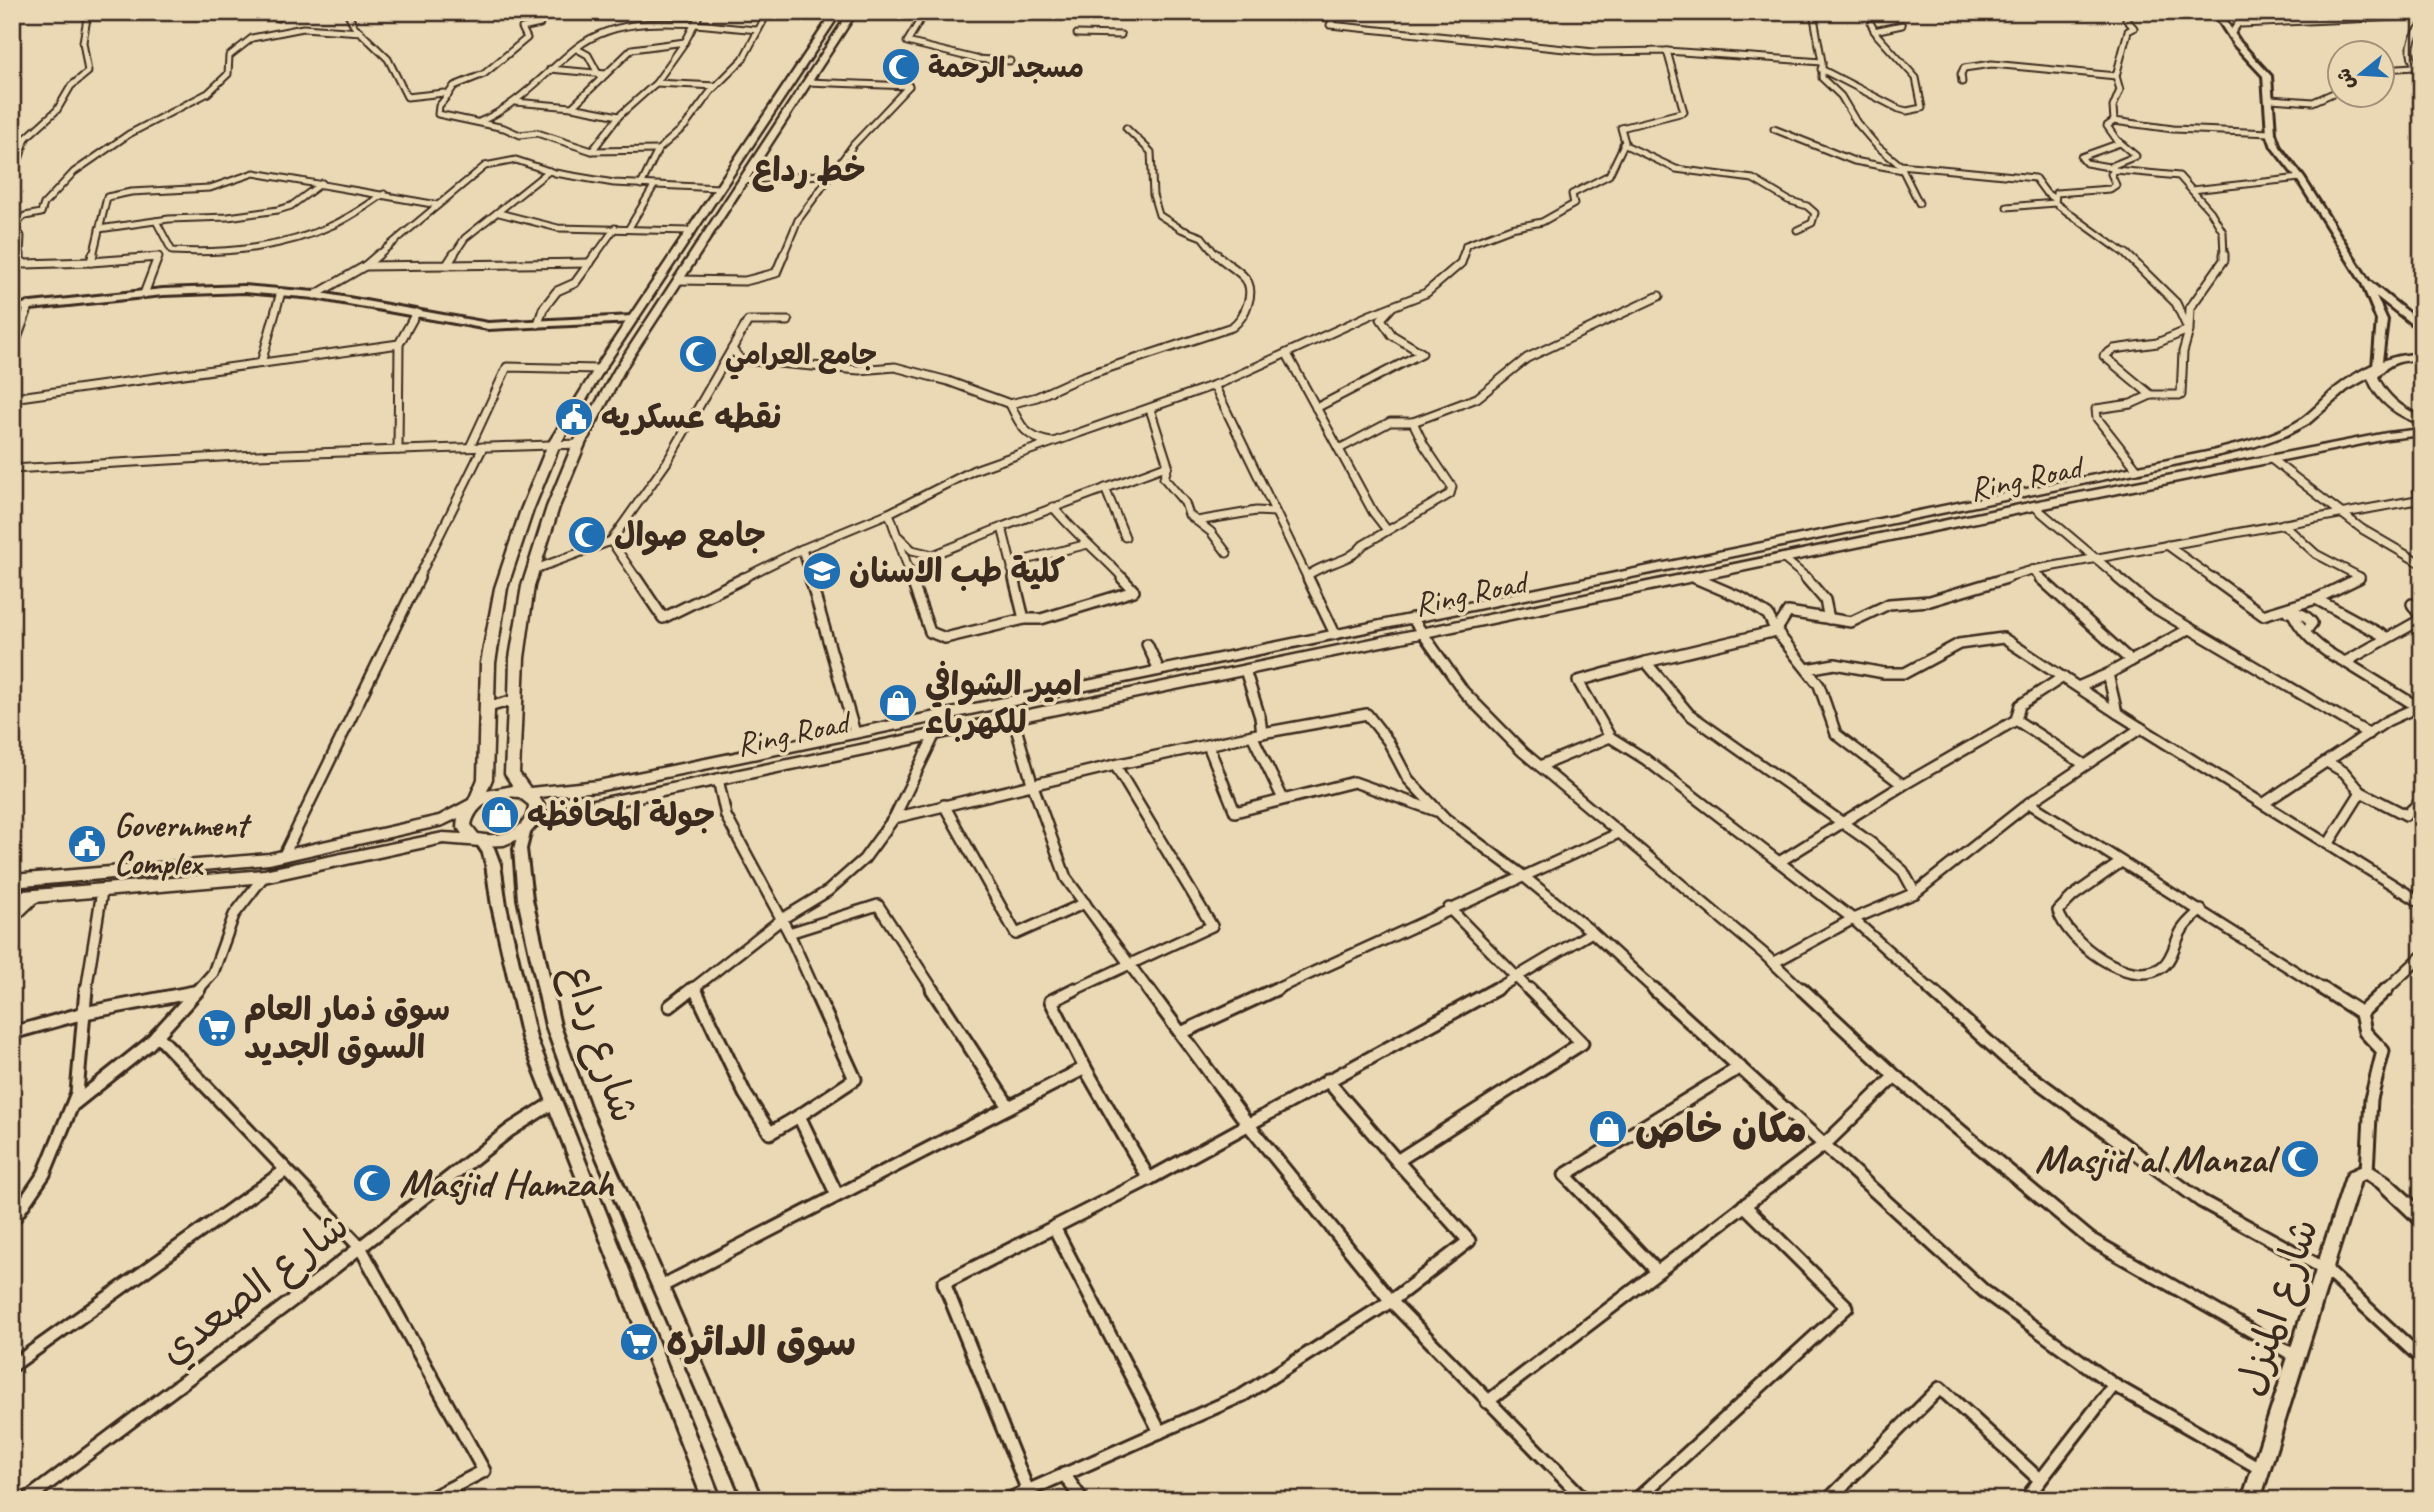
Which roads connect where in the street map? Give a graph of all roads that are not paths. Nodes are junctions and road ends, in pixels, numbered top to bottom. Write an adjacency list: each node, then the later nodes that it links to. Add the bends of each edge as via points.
1 (88, 12): 64 (street, via 82,40 88,72 26,138 20,157)
2 (347, 12): 27 (street)
3 (531, 12): 47 (street, via 540,24 522,29 527,38 484,74 454,86)
4 (599, 12): 5 (street, via 627,17)
5 (648, 12)
6 (701, 12): 23 (street)
7 (768, 12): 25 (street)
8 (837, 12): 39 (main road)
9 (853, 12): 42 (main road)
10 (925, 12): 34 (street, via 907,42 976,59)
11 (1107, 12): 16 (street)
12 (1289, 12): 17 (street)
13 (1813, 12): 35 (street)
14 (2216, 12): 29 (street)
15 (2246, 12): 21 (street)
16 (1153, 15)
17 (1336, 15): 33 (street, via 1330,25 1594,52)
18 (2422, 16): 21 (street)
19 (2126, 19): 41 (street, via 2134,28 2128,31)
20 (1871, 24): 26 (street)
21 (2241, 24): 29 (street)
22 (2422, 25): 36 (street, via 2408,47)
23 (695, 26): 25 (street); 31 (street); 32 (street, via 658,24 601,32)
24 (1902, 26): 26 (street)
25 (758, 30): 46 (street, via 743,59)
26 (1874, 31): 35 (street, via 1916,78 1922,108 1899,109)
27 (361, 32): 47 (street, via 388,60 407,97); 83 (street, via 303,28 252,38 229,56 228,74 208,93 129,134 74,172 41,213 24,216)
28 (1077, 34): 30 (street)
29 (2231, 34): 49 (street, via 2267,76)
30 (1121, 35)
31 (685, 42): 40 (street, via 632,49); 45 (street)
32 (577, 49): 38 (street); 40 (street, via 588,55)
33 (1667, 51): 35 (street); 61 (street, via 1684,112 1621,128)
34 (1010, 61)
35 (1822, 66): 65 (street, via 1822,78 1841,96 1857,124)
36 (2414, 67): 37 (street); 43 (street)
37 (2396, 68)
38 (550, 69): 40 (street); 50 (street)
39 (798, 71): 42 (main road); 52 (main road)
40 (602, 76): 51 (street)
41 (2116, 76): 44 (street, via 1992,64 1964,68); 55 (street, via 2120,90 2113,107)
42 (810, 78): 53 (main road); 68 (street, via 909,86 854,144)
43 (2422, 79)
44 (1962, 82)
45 (656, 83): 46 (street); 54 (street)
46 (716, 86): 62 (street, via 685,126)
47 (447, 95): 56 (street, via 438,114)
48 (2326, 96): 49 (street, via 2313,102)
49 (2270, 99): 59 (street)
50 (515, 102): 51 (street); 56 (street)
51 (572, 107): 54 (street)
52 (774, 108): 53 (main road); 74 (main road)
53 (788, 111): 70 (main road)
54 (619, 116): 63 (street)
55 (2114, 121): 59 (street, via 2145,127); 60 (street, via 2107,126)
56 (478, 123): 63 (street, via 520,135 537,133)
57 (1126, 128): 121 (street, via 1151,152 1159,215 1202,237 1218,257 1246,278 1250,298 1245,313 1232,327)
58 (1774, 129): 65 (street, via 1853,161)
59 (2271, 133): 69 (street)
60 (2120, 143): 66 (street, via 2136,156); 66 (street, via 2081,157 2086,163)
61 (1623, 144): 88 (street, via 1676,169 1753,179 1812,208 1812,223); 101 (street, via 1609,175 1572,194 1574,204 1542,222 1466,245 1461,262 1426,293)
62 (658, 150): 63 (street); 72 (street)
63 (592, 151)
64 (12, 163)
65 (1902, 167): 77 (street, via 2035,178); 78 (street)
66 (2112, 168): 75 (street, via 2179,176); 77 (street, via 2116,185 2108,191 2056,192)
67 (549, 171): 72 (street); 79 (street, via 516,160 485,166); 81 (street)
68 (833, 174): 70 (street); 94 (street, via 799,220 776,273 745,281)
69 (2300, 178): 75 (street); 95 (street)
70 (742, 181): 94 (main road)
71 (322, 183): 76 (street); 82 (street, via 278,210); 86 (street, via 254,173 210,188 131,192 107,197)
72 (641, 185): 73 (street)
73 (654, 186): 74 (street); 85 (street)
74 (720, 188): 89 (main road)
75 (2192, 190): 108 (street, via 2223,232 2224,260 2190,308)
76 (384, 194): 79 (street); 82 (street, via 322,230 285,243 249,248 172,251)
77 (2055, 201): 80 (street); 108 (street, via 2065,214 2126,254 2176,301)
78 (1919, 204)
79 (438, 205): 93 (street)
80 (2007, 207)
81 (499, 213): 84 (street, via 558,228); 92 (street, via 465,238)
82 (156, 221): 86 (street)
83 (12, 225)
84 (615, 228): 85 (street); 91 (street)
85 (629, 228): 89 (street)
86 (99, 229): 90 (street)
87 (12, 230): 90 (street, via 21,236 20,260 25,264)
88 (1797, 230)
89 (691, 231): 104 (main road)
90 (91, 262): 97 (street, via 158,257)
91 (590, 263): 92 (street); 106 (street, via 575,283 557,291)
92 (447, 265): 93 (street)
93 (365, 266): 98 (street)
94 (678, 280): 117 (main road)
95 (2366, 283): 107 (street); 115 (street, via 2382,320)
96 (281, 292): 97 (street, via 244,289); 98 (street); 114 (street)
97 (144, 294): 100 (street)
98 (315, 295): 103 (street)
99 (1659, 296): 125 (street, via 1527,358 1477,398)
100 (29, 306): 102 (street); 111 (street)
101 (1393, 306): 112 (street); 122 (street, via 1381,319 1382,325 1422,354)
102 (12, 308)
103 (416, 313): 106 (street, via 488,326); 109 (street)
104 (632, 319): 106 (street); 116 (main road)
105 (788, 321): 110 (street, via 748,321)
106 (538, 324)
107 (2419, 325)
108 (2189, 331): 119 (street, via 2181,395); 119 (street, via 2104,356)
109 (399, 344): 114 (street); 133 (street)
110 (732, 349): 121 (street, via 741,360 859,370 895,367); 152 (street, via 638,508)
111 (13, 350)
112 (1287, 354): 118 (street); 122 (street)
113 (2422, 357): 115 (main road, Ring Road, via 2391,360)
114 (261, 363): 120 (street)
115 (2378, 367): 124 (main road, via 2373,377 2377,389 2389,403); 137 (main road, Ring Road, via 2343,388 2305,422 2283,433)
116 (600, 368): 117 (main road); 128 (main road); 130 (street, via 507,367)
117 (620, 369): 129 (main road)
118 (1214, 385): 123 (street); 143 (street)
119 (2151, 395): 137 (street, via 2132,404 2096,409 2097,418)
120 (12, 398)
121 (1010, 404): 127 (street, via 1031,440)
122 (1316, 408): 132 (street)
123 (1150, 409): 127 (street); 135 (street)
124 (2422, 421)
125 (1413, 422): 132 (street, via 1390,422); 149 (street, via 1452,487 1450,494)
126 (2422, 432): 134 (main road, Ring Road)
127 (1056, 443): 144 (street, via 974,470)
128 (554, 444): 129 (street); 131 (street); 192 (main road, via 501,588 488,663)
129 (579, 444): 161 (main road)
130 (470, 447): 131 (street); 133 (street)
131 (483, 447): 225 (street)
132 (1339, 449): 149 (street)
133 (398, 450): 136 (street)
134 (2271, 459): 141 (main road, Ring Road); 145 (street)
135 (1168, 465): 139 (street); 146 (street, via 1164,478)
136 (12, 469)
137 (2137, 469): 171 (main road, Ring Road)
138 (2422, 482): 140 (street, via 2418,491)
139 (1105, 488): 142 (street); 151 (street)
140 (2422, 497): 145 (street)
141 (2034, 506): 158 (main road, Ring Road); 159 (street)
142 (1053, 508): 148 (street); 153 (street)
143 (1275, 512): 146 (street); 164 (street)
144 (889, 513): 150 (street); 155 (street)
145 (2341, 514): 147 (street); 160 (street)
146 (1197, 521): 157 (street)
147 (2283, 524): 154 (street); 167 (street, via 2316,554 2360,577)
148 (1002, 527): 156 (street); 162 (street)
149 (1387, 530): 164 (street, via 1354,556 1320,566)
150 (896, 534): 156 (street, via 912,550 933,555); 166 (street)
151 (1125, 537)
152 (611, 541): 155 (street, via 663,618); 161 (street)
153 (1088, 544): 162 (street, via 1029,559); 172 (street, via 1134,591 1041,619)
154 (2166, 545): 159 (street); 170 (street, via 2263,615)
155 (802, 549): 197 (street)
156 (942, 551): 166 (street, via 917,571)
157 (1227, 553)
158 (1783, 558): 165 (main road, Ring Road); 173 (street, via 1830,606)
159 (2097, 558): 163 (street); 174 (street, via 2150,605)
160 (2422, 564)
161 (533, 570): 190 (main road, via 517,658)
162 (1012, 570): 172 (street)
163 (2032, 570): 173 (street, via 1930,601 1889,604 1851,622); 180 (street)
164 (1307, 576): 177 (street)
165 (1693, 577): 175 (street, via 1744,599 1768,615); 176 (main road, Ring Road)
166 (914, 586): 172 (street, via 930,632 944,638)
167 (2316, 599): 169 (street); 178 (street)
168 (2412, 604): 178 (street, via 2422,619)
169 (2291, 609): 170 (street); 182 (street, via 2294,621 2305,632)
170 (2272, 612)
171 (1412, 618): 176 (street); 177 (main road, Ring Road)
172 (1024, 619)
173 (1829, 619): 175 (street, via 1788,612)
174 (2189, 629): 180 (street); 200 (street)
175 (1776, 631): 181 (street); 183 (street)
176 (1422, 633): 185 (main road, Ring Road); 206 (street, via 1464,692)
177 (1335, 634): 184 (main road, Ring Road)
178 (2386, 638): 182 (street)
179 (1147, 644): 184 (street)
180 (2131, 661): 186 (street)
181 (1646, 662): 201 (street, via 1578,681); 220 (street, via 1689,714)
182 (2345, 662): 191 (street)
183 (1807, 669): 187 (street, via 1835,664 1905,673 1959,645 2003,638); 209 (street, via 1819,685 1836,734)
184 (1163, 670): 188 (main road); 197 (main road, Ring Road)
185 (1245, 670): 188 (main road, Ring Road); 199 (street, via 1262,722)
186 (2108, 674): 189 (street); 193 (street)
187 (2063, 677): 189 (street); 195 (street, via 2020,705)
188 (1173, 685): 194 (main road, Ring Road)
189 (2078, 687): 193 (street)
190 (515, 700): 192 (main road); 211 (main road, via 512,774)
191 (2420, 706): 200 (street)
192 (487, 707): 214 (main road, via 485,779)
193 (2117, 713): 196 (street)
194 (1013, 718): 198 (main road, Ring Road); 208 (street)
195 (2016, 720): 205 (street); 209 (street)
196 (2141, 728): 205 (street); 216 (street)
197 (855, 733): 211 (main road, Ring Road, via 598,786)
198 (935, 734): 207 (main road, Ring Road); 219 (street)
199 (1257, 734): 202 (street); 212 (street); 218 (street, via 1367,714 1408,779)
200 (2368, 734): 203 (street)
201 (1610, 737): 206 (street); 226 (street)
202 (1208, 745): 204 (street); 212 (street, via 1235,812)
203 (2327, 762): 210 (street, via 2344,772); 216 (street)
204 (1115, 765): 208 (street); 247 (street, via 1212,926)
205 (2085, 765): 215 (street)
206 (1540, 766): 222 (street)
207 (718, 779): 221 (main road, Ring Road, via 575,809); 242 (street, via 726,816)
208 (1032, 783): 217 (street); 237 (street, via 1066,878)
209 (1903, 785): 220 (street)
210 (2361, 792): 213 (street, via 2406,815); 224 (street)
211 (526, 793): 214 (main road, via 495,793); 221 (main road, via 537,805)
212 (1283, 799): 218 (street, via 1354,782)
213 (2422, 800)
214 (475, 803): 223 (main road, via 464,826); 225 (main road, via 443,820)
215 (2029, 803): 227 (street); 234 (street)
216 (2263, 804): 224 (street)
217 (944, 806): 219 (street); 237 (street, via 1016,934)
218 (1440, 813): 229 (street)
219 (894, 818): 242 (street, via 864,859 828,891)
220 (1840, 823): 226 (street); 234 (street, via 1903,871)
221 (529, 826): 223 (main road, via 504,840); 280 (street, شارع رداع, via 520,849 525,900 553,1026 583,1109)
222 (1619, 833): 229 (street); 248 (street)
223 (481, 841): 230 (main road, via 443,838); 262 (street, شارع رداع, via 493,864 529,1038)
224 (2329, 843): 238 (street)
225 (284, 855): 228 (main road)
226 (1779, 862): 243 (street)
227 (2121, 862): 240 (street); 240 (street, via 2058,911 2063,930 2093,954 2139,972 2156,971)
228 (181, 867): 231 (main road); 232 (main road)
229 (1522, 875): 239 (street); 244 (street)
230 (264, 876): 232 (main road); 251 (street, via 234,915 214,973)
231 (12, 881)
232 (174, 884): 233 (main road)
233 (102, 891): 235 (main road); 253 (street)
234 (1915, 892): 243 (street)
235 (36, 896): 236 (main road); 241 (street)
236 (12, 898)
237 (1085, 903): 247 (street)
238 (2422, 903)
239 (1449, 908): 249 (street); 255 (street)
240 (2200, 910): 254 (street)
241 (12, 919)
242 (782, 919): 245 (street); 250 (street)
243 (1853, 919): 248 (street); 278 (street, via 2007,1059 2201,1201)
244 (1592, 932): 249 (street); 258 (street)
245 (789, 933): 264 (street, via 878,905); 265 (street, via 855,1079)
246 (2422, 956): 254 (street)
247 (1129, 962): 255 (street); 259 (street, via 1051,1002)
248 (1773, 963): 260 (street)
249 (1518, 977): 261 (street); 268 (street, via 1582,1043)
250 (694, 987): 252 (street); 265 (street, via 745,1094 770,1133)
251 (195, 992): 253 (street); 257 (street)
252 (670, 1006)
253 (84, 1013): 256 (street); 263 (street)
254 (2361, 1013): 270 (street, via 2365,1032 2383,1052 2371,1099)
255 (1181, 1033): 266 (street)
256 (12, 1034)
257 (157, 1035): 263 (street); 269 (street)
258 (1740, 1067): 267 (street); 279 (street, via 1565,1175)
259 (1085, 1068): 264 (street); 271 (street)
260 (1895, 1076): 267 (street); 282 (street, via 2090,1239)
261 (1326, 1080): 266 (street); 268 (street)
262 (554, 1102): 277 (street, شارع الصعدي, via 510,1130); 294 (street, شارع رداع)
263 (73, 1105): 274 (street, via 44,1174)
264 (1009, 1107): 272 (street)
265 (799, 1116): 272 (street)
266 (1247, 1123): 271 (street); 281 (street)
267 (1825, 1144): 273 (street); 285 (street, via 1985,1292)
268 (1397, 1161): 281 (street, via 1469,1241)
269 (286, 1170): 277 (street); 284 (street)
270 (2367, 1171): 275 (street); 278 (street, شارع المنزل, via 2354,1177)
271 (1149, 1179): 276 (street)
272 (837, 1195): 280 (street)
273 (1744, 1205): 279 (street); 299 (street, via 1847,1307)
274 (14, 1215)
275 (2422, 1218)
276 (1054, 1227): 287 (street); 291 (street, via 944,1283)
277 (360, 1247): 292 (street, شارع الصعدي); 293 (street, via 484,1471)
278 (2325, 1269): 282 (street, شارع المنزل); 283 (street)
279 (1657, 1271): 286 (street)
280 (660, 1287): 295 (street, شارع رداع)
281 (1391, 1301): 286 (street); 287 (street, via 1243,1395)
282 (2297, 1357): 288 (street, شارع المنزل)
283 (2422, 1359)
284 (12, 1366)
285 (2114, 1385): 288 (street); 290 (street)
286 (1487, 1402): 298 (street)
287 (1160, 1432): 289 (street)
288 (2261, 1469): 302 (street, شارع المنزل)
289 (1064, 1474): 291 (street); 297 (street)
290 (2040, 1480): 300 (street, via 1940,1388); 301 (street)
291 (1028, 1491): 296 (street)
292 (26, 1500)
293 (427, 1500)
294 (712, 1500)
295 (753, 1500)
296 (1007, 1500)
297 (1082, 1500)
298 (1585, 1500)
299 (1636, 1500)
300 (1828, 1500)
301 (2025, 1500)
302 (2251, 1500)

